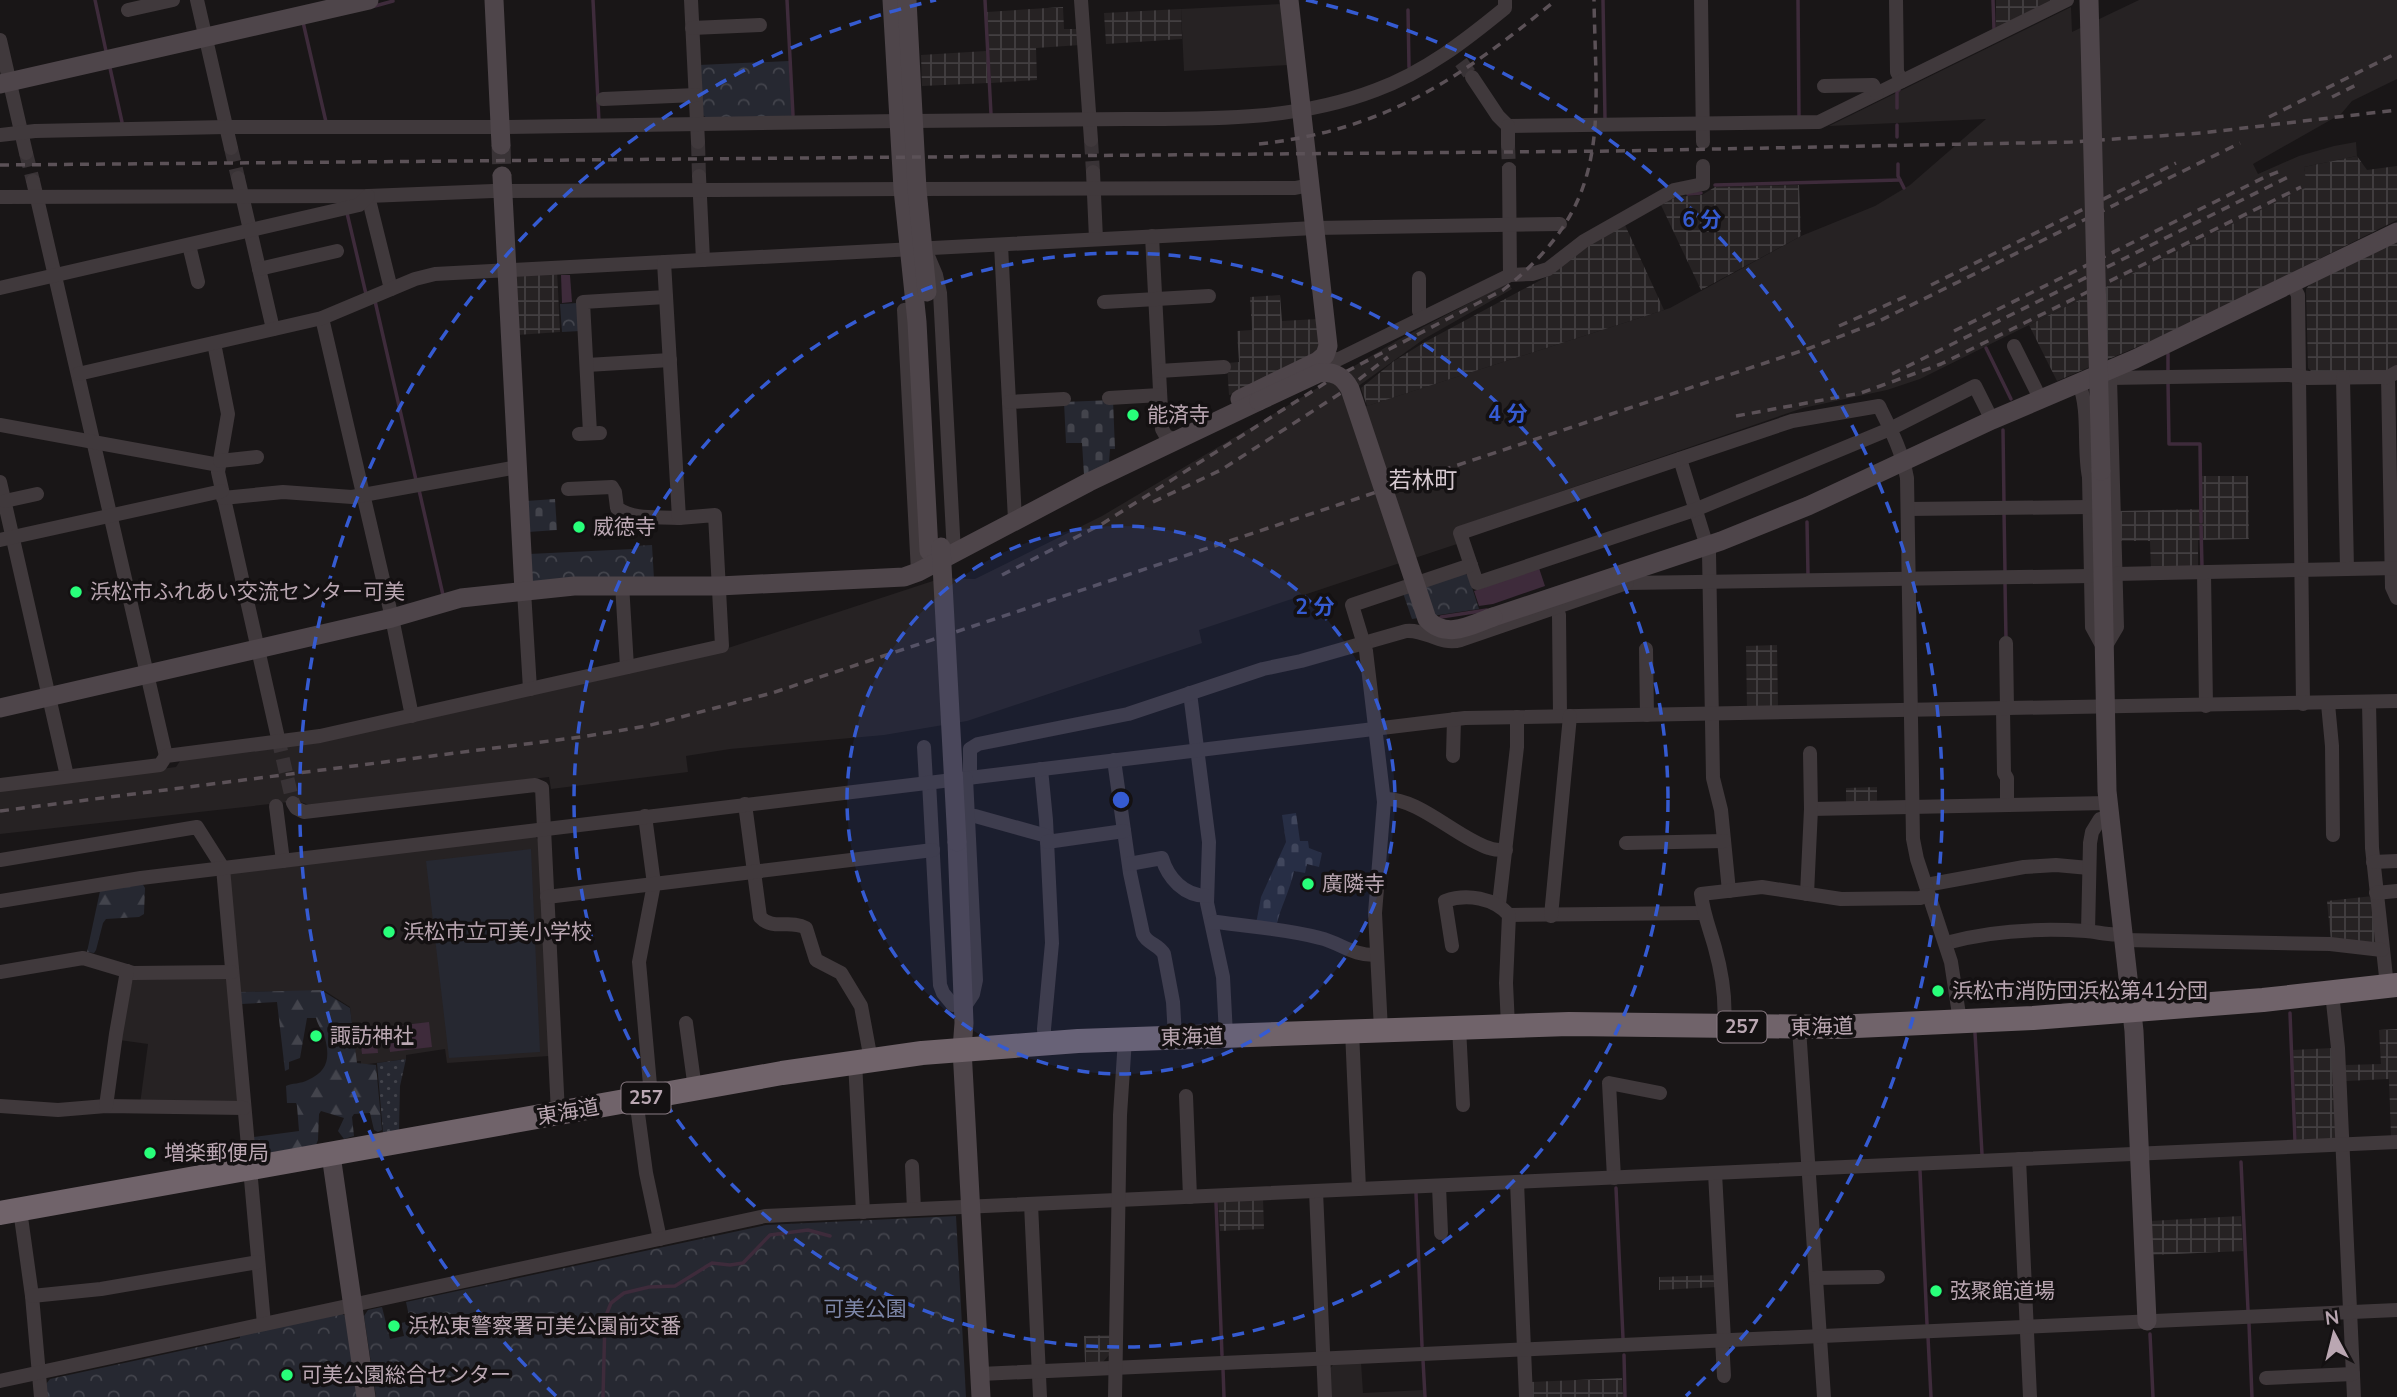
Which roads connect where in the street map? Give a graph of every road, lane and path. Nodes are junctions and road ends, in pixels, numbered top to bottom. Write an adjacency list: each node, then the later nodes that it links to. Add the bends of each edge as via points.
1 (173, 0): 15 (street)
2 (197, 0): 18 (street)
3 (369, 0): 18 (street)
4 (494, 0): 38 (street)
5 (691, 0): 17 (street)
6 (892, 0): 31 (street)
7 (907, 0): 31 (street)
8 (1081, 0): 30 (street)
9 (1289, 0): 29 (street)
10 (1505, 0): 20 (street, via 1506,8)
11 (1701, 0): 32 (street)
12 (1896, 0): 23 (street, via 1897,72)
13 (2067, 0): 23 (street)
14 (2089, 0): 155 (street, bridge)
15 (128, 10)
16 (760, 24): 17 (street)
17 (692, 28): 27 (street)
18 (206, 37): 24 (street); 35 (street)
19 (0, 40): 24 (street)
20 (1452, 49): 21 (street); 29 (street, via 1387,86)
21 (1461, 62)
22 (1472, 78): 34 (street)
23 (1902, 81): 26 (street)
24 (5, 83): 36 (street)
25 (1824, 86): 26 (street, via 1873,85)
26 (1877, 93): 32 (street, via 1819,122)
27 (695, 94): 28 (street); 33 (street)
28 (603, 99)
29 (1301, 111): 30 (street, via 1240,118); 52 (street)
30 (1090, 120): 31 (street); 39 (street)
31 (906, 121): 33 (street); 54 (street)
32 (1702, 123): 34 (street); 41 (street)
33 (697, 124): 38 (street); 40 (street)
34 (1508, 126): 42 (street)
35 (226, 127): 36 (street); 38 (street); 43 (street)
36 (21, 133): 37 (street); 44 (street)
37 (0, 135)
38 (500, 136)
39 (1091, 140)
40 (698, 142)
41 (1703, 142)
42 (1508, 145)
43 (231, 148)
44 (26, 153)
45 (1703, 166): 74 (street, via 1703,184 1674,190 1584,240 1548,269)
46 (1509, 169): 60 (street)
47 (1093, 172): 53 (street)
48 (238, 178): 55 (street)
49 (33, 181): 58 (street)
50 (699, 183): 51 (street); 54 (street); 70 (street)
51 (502, 184): 56 (street); 73 (street)
52 (1310, 185): 53 (street); 61 (street)
53 (1094, 188): 54 (street); 65 (street)
54 (910, 189): 68 (street)
55 (242, 195): 56 (street); 58 (street); 62 (street)
56 (368, 195): 62 (street, via 359,205); 80 (street)
57 (0, 197): 58 (street)
58 (37, 197): 75 (street)
59 (1560, 224): 60 (street)
60 (1510, 225): 61 (street); 74 (street)
61 (1315, 228): 64 (street); 91 (street, via 1328,346)
62 (250, 231): 66 (street); 72 (street)
63 (2397, 232): 78 (street)
64 (1152, 236): 65 (street); 83 (street)
65 (1097, 239): 67 (street)
66 (189, 245): 75 (street); 77 (street)
67 (1001, 245): 68 (street); 106 (street)
68 (917, 249): 70 (street); 85 (street); 113 (street); 133 (street, via 936,275 940,293)
69 (337, 251): 72 (street)
70 (703, 260): 71 (street)
71 (664, 262): 73 (street); 82 (street)
72 (259, 269): 88 (street)
73 (507, 270): 80 (street, via 435,274); 118 (street)
74 (1510, 275): 87 (street)
75 (55, 276): 79 (street); 96 (street)
76 (1419, 278): 87 (street)
77 (198, 282)
78 (2291, 282): 98 (street); 99 (street, via 2298,295)
79 (0, 288)
80 (391, 289): 86 (street)
81 (1209, 296): 83 (street)
82 (666, 297): 92 (street); 93 (street, via 583,302)
83 (1156, 299): 84 (street); 95 (street)
84 (1104, 302)
85 (916, 309): 113 (street); 138 (street, via 904,310)
86 (322, 318): 88 (street); 123 (street)
87 (1422, 318): 91 (street, via 1338,360)
88 (273, 329): 89 (street)
89 (214, 343): 96 (street); 117 (street, via 228,414)
90 (2014, 346): 105 (street)
91 (1325, 355): 111 (street, via 1181,428)
92 (670, 359): 93 (street); 129 (street)
93 (587, 365): 110 (street)
94 (1224, 367): 95 (street)
95 (1159, 371): 102 (street)
96 (78, 374): 112 (street)
97 (2393, 374): 100 (street); 135 (street)
98 (2109, 375): 99 (street); 101 (street); 140 (street)
99 (2299, 377): 100 (street); 137 (street)
100 (2343, 378): 136 (street)
101 (2079, 384): 105 (street); 125 (street)
102 (1160, 395): 103 (street); 111 (street, via 1162,429)
103 (1109, 398)
104 (1064, 400): 106 (street)
105 (2041, 400): 107 (street)
106 (1009, 402): 130 (street)
107 (1992, 421): 109 (street, via 1975,386); 116 (street)
108 (0, 425): 112 (street)
109 (1890, 429): 115 (street, via 1878,406 1798,419); 116 (street); 126 (street)
110 (590, 434)
111 (1175, 440): 130 (street); 142 (street, bridge, via 1327,372 1341,377 1350,389 1427,619 1438,629 1453,631)
112 (94, 442): 117 (street); 128 (street)
113 (929, 442): 205 (street, bridge)
114 (257, 457): 117 (street)
115 (1680, 459): 126 (street); 134 (street, via 1461,533)
116 (1904, 462): 127 (street); 132 (street)
117 (219, 463): 122 (street)
118 (517, 467): 123 (street); 147 (street)
119 (0, 482): 124 (street)
120 (568, 489): 129 (street, via 608,486 614,489 621,511 646,518)
121 (37, 494): 124 (street)
122 (222, 495): 123 (street); 128 (street); 153 (street)
123 (363, 495): 150 (street)
124 (5, 501): 131 (street)
125 (2090, 507): 127 (street); 141 (street)
126 (1697, 509): 132 (street); 134 (street, via 1478,583)
127 (1908, 509): 143 (street)
128 (111, 515): 131 (street); 157 (street)
129 (679, 518): 146 (street, via 715,515)
130 (1015, 520): 133 (street)
131 (6, 539): 160 (street)
132 (1708, 545): 142 (street); 144 (street)
133 (954, 553): 138 (street)
134 (1471, 565): 151 (street, via 1352,605)
135 (2394, 568): 136 (street); 148 (street, via 2392,591)
136 (2347, 569): 137 (street)
137 (2302, 571): 139 (street); 163 (street)
138 (918, 572): 146 (street, via 893,578)
139 (2204, 573): 140 (street); 165 (street)
140 (2115, 574): 155 (street, via 2116,630)
141 (2091, 576): 143 (street); 155 (street, via 2092,627)
142 (1625, 578): 144 (street); 149 (street)
143 (1909, 579): 144 (street); 169 (street)
144 (1710, 582): 170 (street)
145 (622, 584): 146 (street); 147 (street); 156 (street)
146 (719, 586): 156 (street, via 722,646)
147 (524, 591): 150 (street, via 461,598); 158 (street)
148 (2397, 598)
149 (1556, 608): 151 (street, via 1454,642 1413,631); 173 (street)
150 (392, 618): 153 (street); 172 (street)
151 (1364, 642): 159 (street); 176 (street)
152 (2006, 643): 168 (street)
153 (258, 649): 157 (street); 177 (street)
154 (1646, 649): 171 (street)
155 (2104, 649): 167 (street)
156 (627, 667): 158 (street)
157 (147, 674): 160 (street); 181 (street)
158 (530, 689): 172 (street)
159 (1190, 693): 179 (street); 186 (street, via 1128,714 973,746)
160 (50, 697): 166 (street); 185 (street)
161 (2397, 701): 162 (street)
162 (2369, 703): 164 (street); 210 (street)
163 (2303, 704): 164 (street); 165 (street)
164 (2328, 704): 201 (street)
165 (2206, 706): 167 (street)
166 (0, 708)
167 (2105, 708): 168 (street); 196 (street)
168 (2005, 709): 169 (street); 192 (street)
169 (1911, 711): 170 (street); 194 (street)
170 (1712, 714): 171 (street); 203 (street, via 1713,783)
171 (1647, 715): 173 (street)
172 (412, 716): 181 (street, via 320,736)
173 (1565, 716): 174 (street); 226 (street)
174 (1517, 717): 175 (street); 206 (street)
175 (1454, 719): 176 (street); 182 (street)
176 (1376, 729): 179 (street); 189 (street)
177 (278, 738)
178 (924, 747): 187 (street)
179 (1198, 750): 183 (street); 221 (street, via 1209,842)
180 (1810, 753): 195 (street)
181 (166, 756): 185 (street, via 160,765)
182 (1453, 756)
183 (1114, 760): 184 (street); 200 (street)
184 (1041, 769): 186 (street); 202 (street)
185 (67, 776): 188 (street)
186 (968, 777): 187 (street); 198 (street)
187 (928, 782): 191 (street); 205 (street)
188 (0, 785)
189 (1384, 799): 206 (street, via 1427,813 1489,848); 233 (street, via 1375,902)
190 (293, 803): 199 (street, via 304,812 535,785 544,792)
191 (745, 804): 197 (street); 214 (street)
192 (2007, 805): 194 (street); 196 (street)
193 (276, 806): 208 (street)
194 (1912, 807): 195 (street); 216 (street, via 1915,850)
195 (1811, 810): 220 (street)
196 (2109, 810): 213 (street, via 2092,832); 229 (street)
197 (645, 816): 199 (street); 215 (street)
198 (968, 816): 202 (street); 239 (street, via 976,980 973,994)
199 (545, 829): 208 (street); 222 (street)
200 (1124, 831): 202 (street); 211 (street)
201 (2333, 835)
202 (1047, 839): 252 (street, via 1052,943)
203 (1724, 841): 204 (street); 217 (street)
204 (1626, 843)
205 (945, 845): 214 (street); 239 (street)
206 (1506, 850): 224 (street)
207 (0, 860): 212 (street, via 193,821)
208 (283, 861): 212 (street)
209 (2397, 861): 210 (street)
210 (2373, 862): 219 (street)
211 (1129, 864): 221 (street, via 1162,858 1175,883 1198,896); 250 (street, via 1144,937 1164,954)
212 (223, 868): 223 (street); 236 (street)
213 (2090, 868): 216 (street, via 2024,867); 228 (street)
214 (753, 872): 215 (street); 254 (street, via 760,916 770,924 806,928 816,960 844,977 863,1012)
215 (654, 884): 222 (street); 258 (street, via 639,962)
216 (1928, 890): 220 (street, via 1920,898 1841,900); 230 (street)
217 (1729, 891): 220 (street, via 1762,887); 225 (street, via 1700,894)
218 (2397, 891): 219 (street)
219 (2376, 893): 232 (street)
220 (1807, 894)
221 (1207, 895): 227 (street)
222 (547, 897): 263 (street)
223 (0, 901)
224 (1504, 909): 226 (street); 231 (street, via 1460,896 1445,901); 243 (street)
225 (1703, 913): 226 (street); 244 (street, via 1718,959)
226 (1551, 916)
227 (1212, 923): 233 (street, via 1313,936); 249 (street, via 1224,983)
228 (2088, 932): 229 (street); 230 (street, via 2000,931)
229 (2124, 937): 232 (street); 240 (street)
230 (1946, 943): 241 (street)
231 (1452, 946)
232 (2382, 950): 237 (street)
233 (1377, 955): 247 (street)
234 (128, 971): 235 (street, via 83,958); 236 (street); 260 (street)
235 (0, 972)
236 (232, 972): 262 (street)
237 (2392, 986): 238 (highway, 東海道 / 257)
238 (2332, 993): 240 (highway, 東海道 / 257); 265 (street)
239 (958, 1007): 253 (street)
240 (2132, 1010): 241 (highway, 東海道 / 257); 266 (street)
241 (1960, 1021): 246 (highway, 東海道 / 257)
242 (685, 1023): 255 (street)
243 (1507, 1026): 244 (highway, 東海道 / 257); 245 (highway, 東海道 / 257)
244 (1724, 1026): 246 (highway, 東海道 / 257)
245 (1459, 1027): 247 (highway, 東海道 / 257); 259 (street)
246 (1799, 1028): 271 (street)
247 (1381, 1030): 248 (highway, 東海道 / 257)
248 (1352, 1031): 249 (highway, 東海道 / 257); 276 (street)
249 (1226, 1035): 250 (highway, 東海道 / 257)
250 (1175, 1037): 251 (highway, 東海道 / 257)
251 (1125, 1039): 252 (highway, 東海道 / 257); 279 (street)
252 (1045, 1042): 253 (highway, 東海道 / 257)
253 (962, 1049): 254 (highway, 東海道 / 257); 281 (street)
254 (863, 1061): 255 (highway, 東海道 / 257); 284 (street)
255 (695, 1089): 258 (highway, 東海道 / 257)
256 (1660, 1093): 273 (street, via 1609,1083)
257 (1186, 1096): 278 (street)
258 (644, 1098): 263 (highway, 東海道 / 257); 286 (street, via 646,1173)
259 (1463, 1105)
260 (106, 1106): 261 (street, via 64,1110); 262 (street)
261 (0, 1107)
262 (244, 1108): 270 (street)
263 (558, 1114): 267 (highway, 東海道 / 257)
264 (2397, 1142): 265 (street)
265 (2342, 1145): 266 (street); 293 (street)
266 (2139, 1154): 268 (street); 294 (street)
267 (331, 1155): 270 (highway, 東海道 / 257); 291 (street)
268 (2019, 1160): 271 (street); 296 (street)
269 (912, 1166): 282 (street)
270 (250, 1169): 283 (highway, 東海道 / 257); 287 (street)
271 (1809, 1169): 272 (street); 289 (street)
272 (1715, 1173): 273 (street); 298 (street)
273 (1614, 1178): 274 (street)
274 (1517, 1182): 275 (street); 299 (street)
275 (1440, 1186): 276 (street); 285 (street)
276 (1359, 1189): 277 (street)
277 (1316, 1191): 278 (street); 300 (street)
278 (1190, 1197): 279 (street)
279 (1120, 1200): 280 (street); 301 (street)
280 (1031, 1204): 281 (street); 302 (street)
281 (971, 1207): 282 (street); 304 (street)
282 (914, 1209): 284 (street)
283 (10, 1211): 290 (street)
284 (863, 1212): 286 (street, via 765,1216)
285 (1441, 1233)
286 (660, 1239): 291 (street)
287 (258, 1262): 290 (street); 295 (street)
288 (1878, 1277): 289 (street)
289 (1816, 1279): 297 (street)
290 (32, 1296): 303 (street)
291 (353, 1305): 295 (street); 310 (street)
292 (2397, 1310): 293 (street)
293 (2350, 1312): 294 (street); 305 (street)
294 (2147, 1321): 296 (street)
295 (264, 1324): 303 (street)
296 (2027, 1326): 297 (street); 317 (street)
297 (1820, 1335): 298 (street); 316 (street)
298 (1723, 1340): 299 (street); 306 (street)
299 (1524, 1349): 300 (street); 315 (street)
300 (1323, 1358): 301 (street); 314 (street)
301 (1116, 1367): 302 (street); 313 (street)
302 (1039, 1371): 304 (street); 312 (street)
303 (40, 1372): 308 (street); 309 (street)
304 (980, 1374): 311 (street)
305 (2353, 1374): 307 (street); 318 (street)
306 (1724, 1376)
307 (2266, 1378)
308 (0, 1381)
309 (41, 1397)
310 (366, 1397)
311 (981, 1397)
312 (1040, 1397)
313 (1115, 1397)
314 (1325, 1397)
315 (1526, 1397)
316 (1824, 1397)
317 (2030, 1397)
318 (2354, 1397)

